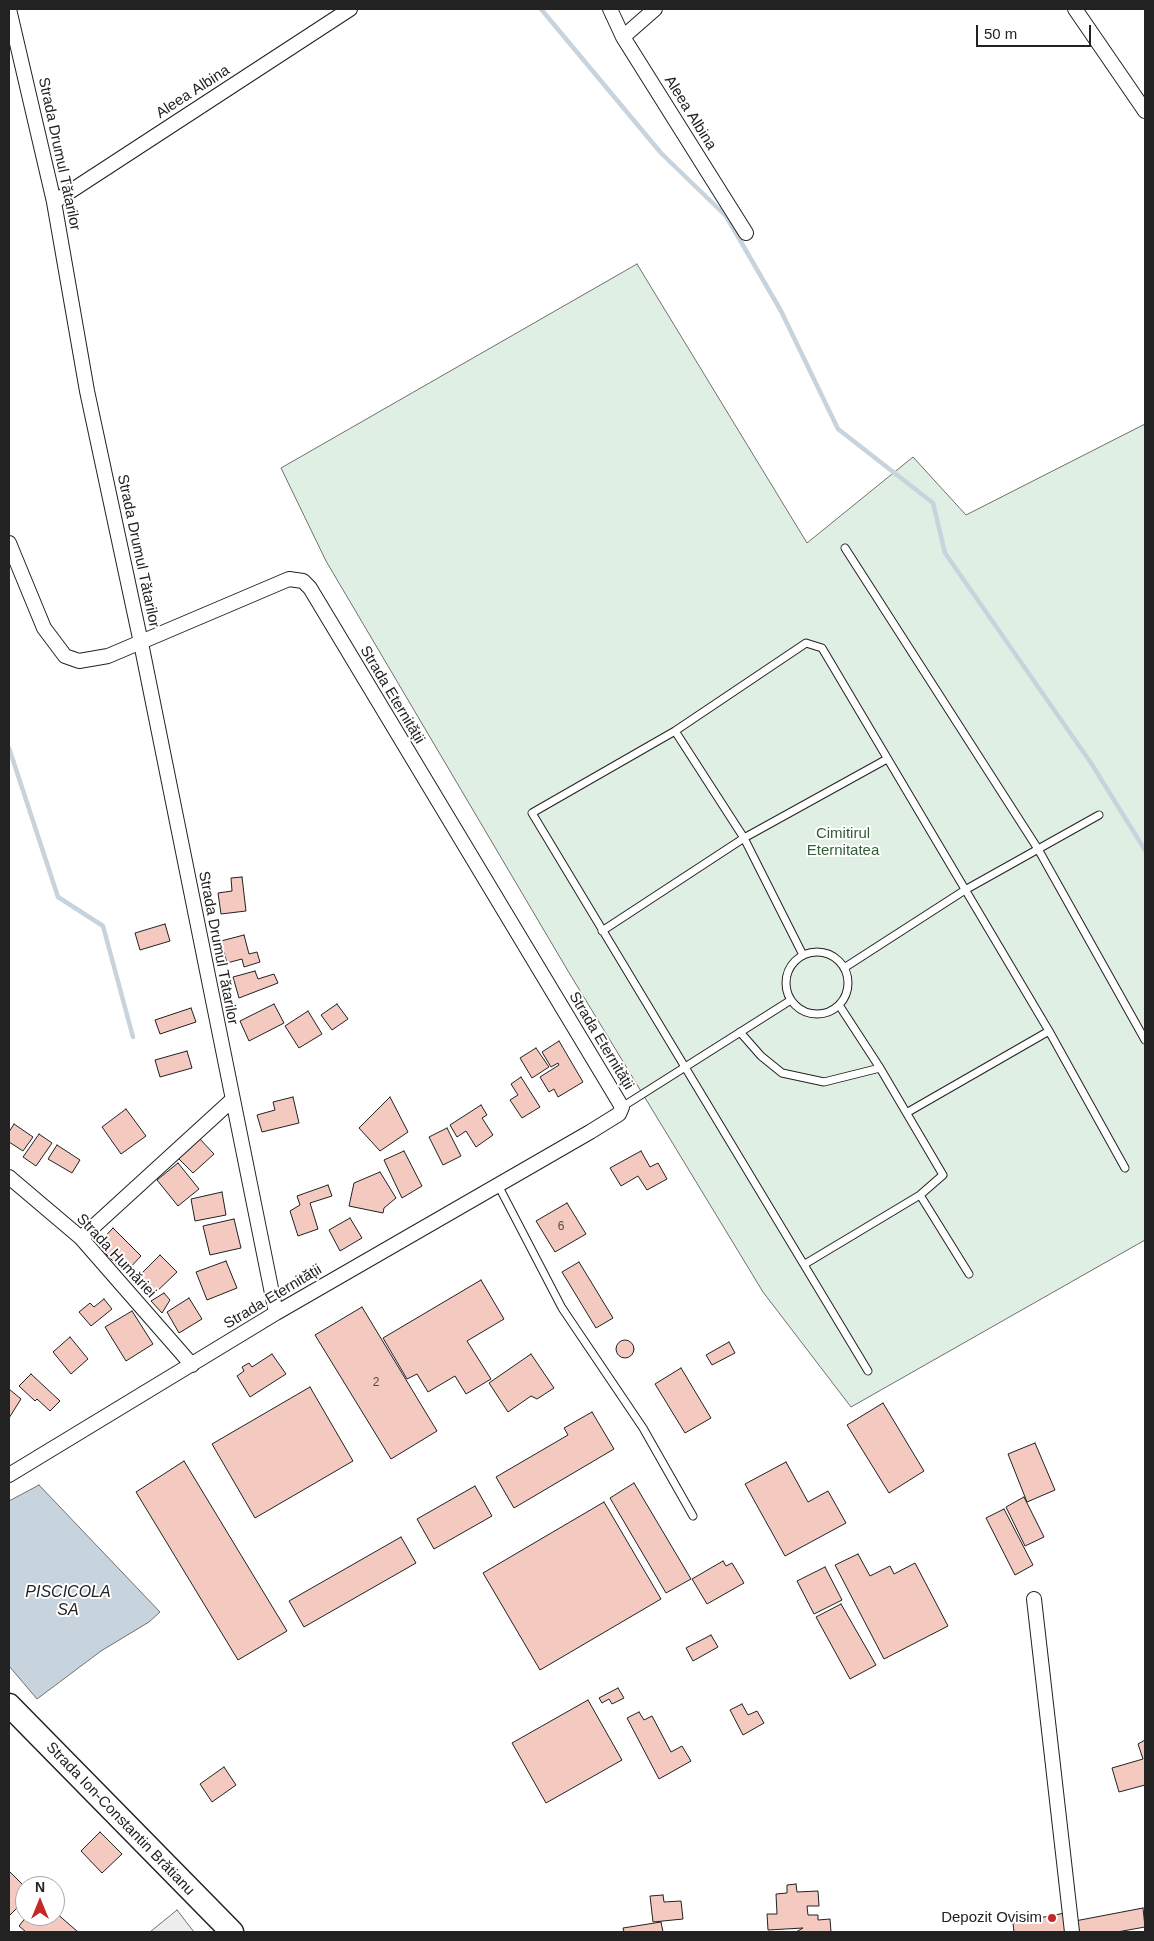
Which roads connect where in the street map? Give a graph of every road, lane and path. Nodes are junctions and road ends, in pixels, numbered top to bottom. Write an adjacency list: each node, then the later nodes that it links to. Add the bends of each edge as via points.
1 (10, 9): 8 (street, Strada Drumul Tătarilor)
2 (350, 9): 8 (street, Aleea Albina)
3 (610, 9): 6 (street, Aleea Albina)
4 (655, 9): 6 (street)
5 (1075, 9): 7 (street)
6 (623, 37): 9 (street, Aleea Albina)
7 (1145, 111)
8 (54, 202): 12 (street, Strada Drumul Tătarilor, via 87,391)
9 (746, 233)
10 (9, 543): 12 (street, via 44,628 65,656 78,661 108,656)
11 (845, 548): 17 (lane)
12 (141, 643): 29 (street, Strada Drumul Tătarilor); 30 (street, Strada Eternității, via 289,579 303,581)
13 (675, 730): 14 (lane, via 806,644 822,648); 16 (lane); 19 (lane, via 532,813)
14 (888, 759): 16 (lane); 18 (lane)
15 (1099, 815): 17 (lane)
16 (744, 838): 19 (lane); 20 (lane)
17 (1038, 849): 18 (lane); 26 (lane)
18 (965, 890): 21 (lane); 24 (lane)
19 (602, 931): 27 (lane)
20 (803, 956): 21 (lane, via 818,952 829,954); 22 (lane, via 791,966 787,975 786,986)
21 (844, 968): 23 (lane, via 848,988)
22 (791, 1000): 23 (lane, via 811,1014 821,1014); 25 (lane)
23 (839, 1005): 28 (lane)
24 (1048, 1031): 31 (lane); 32 (lane)
25 (740, 1032): 27 (lane); 28 (lane, via 761,1056 782,1073 824,1082)
26 (1145, 1040)
27 (686, 1066): 30 (lane); 37 (lane)
28 (880, 1068): 31 (lane)
29 (231, 1101): 36 (street); 39 (street, Strada Drumul Tătarilor)
30 (622, 1107): 34 (street, Strada Eternității, via 620,1114)
31 (908, 1112): 35 (lane, via 943,1175)
32 (1125, 1168)
33 (9, 1177): 36 (street, Strada Humăriei)
34 (498, 1185): 39 (street, Strada Eternității); 43 (lane, via 562,1308 643,1428)
35 (920, 1195): 37 (lane); 38 (lane)
36 (81, 1238): 40 (street, Strada Humăriei)
37 (805, 1264): 41 (lane)
38 (968, 1274)
39 (276, 1313): 40 (street, Strada Eternității)
40 (192, 1365): 42 (street, Strada Eternității)
41 (868, 1371)
42 (9, 1475)
43 (693, 1516)
44 (1034, 1599): 47 (street)
45 (9, 1705): 46 (main road, Strada Ion-Constantin Brătianu)
46 (232, 1932)
47 (1072, 1932)

